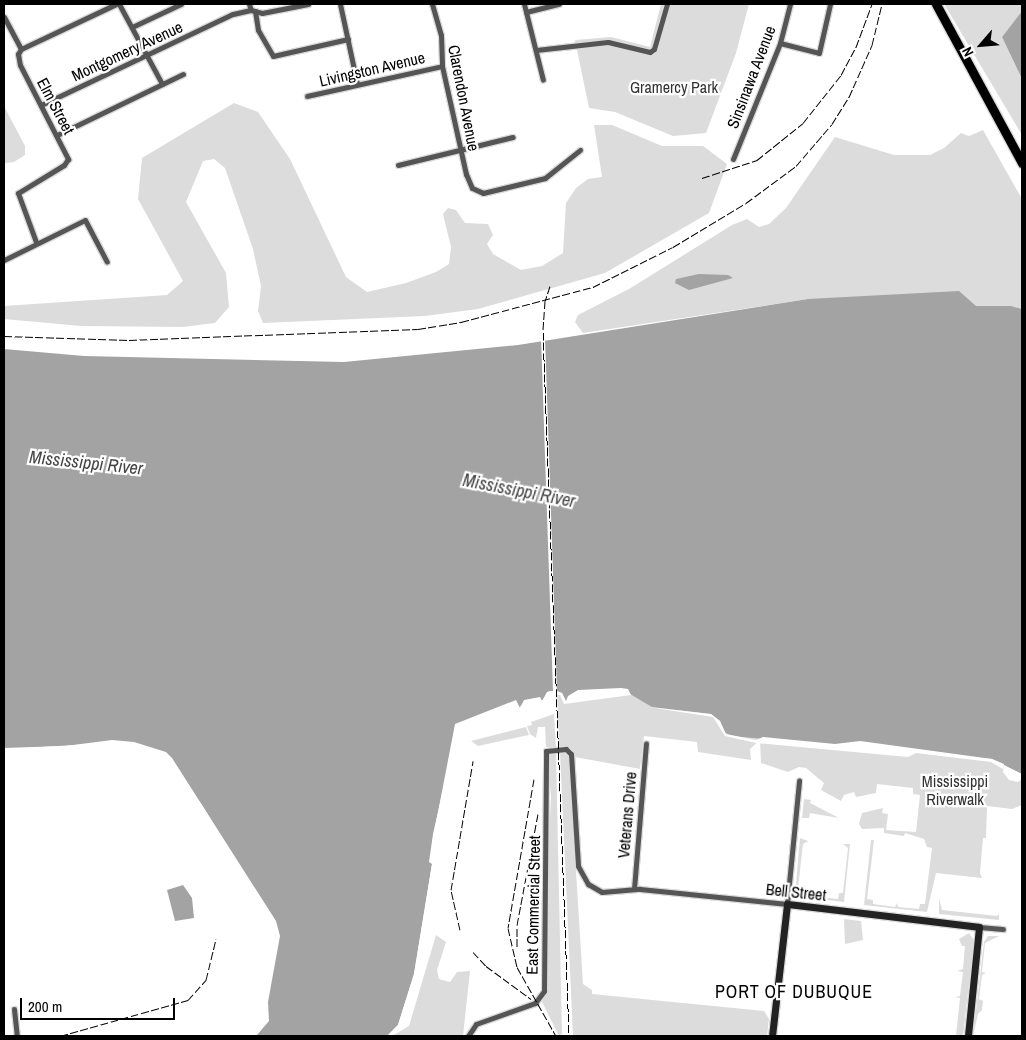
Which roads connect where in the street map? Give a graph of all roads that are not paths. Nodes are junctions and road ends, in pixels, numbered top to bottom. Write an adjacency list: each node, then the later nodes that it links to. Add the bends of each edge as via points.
1 (118, 4): 15 (street); 18 (street)
2 (181, 4): 15 (street)
3 (308, 4): 12 (street, Montgomery Avenue, via 268,13)
4 (340, 4): 16 (street)
5 (432, 4): 21 (street, Clarendon Avenue, via 441,35)
6 (524, 4): 13 (street)
7 (559, 4): 13 (street)
8 (666, 4): 19 (street, via 654,49 643,51 608,42)
9 (790, 4): 17 (street, Sinsinawa Avenue)
10 (830, 4): 17 (street, via 819,53)
11 (936, 4): 33 (highway)
12 (252, 8): 16 (street, via 268,53 273,56); 20 (street, Montgomery Avenue, via 233,14)
13 (526, 12): 19 (street)
14 (4, 17): 18 (street, Elm Street)
15 (132, 27): 20 (street)
16 (348, 39): 24 (street)
17 (780, 43): 32 (street, Sinsinawa Avenue)
18 (20, 49): 27 (street, Elm Street, via 20,65)
19 (536, 50): 23 (street)
20 (148, 56): 25 (street); 27 (street, Montgomery Avenue)
21 (442, 66): 24 (street, Livingston Avenue); 30 (street, Clarendon Avenue)
22 (183, 74): 25 (street)
23 (543, 80)
24 (357, 83): 26 (street, Livingston Avenue)
25 (162, 84): 28 (street)
26 (307, 96)
27 (41, 105): 28 (street, Elm Street)
28 (57, 135): 35 (street, Elm Street, via 68,159 18,193)
29 (513, 137): 30 (street)
30 (462, 149): 31 (street, Clarendon Avenue, via 469,185 479,193 545,178); 34 (street)
31 (580, 150)
32 (734, 159)
33 (1022, 163)
34 (398, 165)
35 (36, 242): 36 (street); 37 (street, via 85,220)
36 (4, 260)
37 (107, 262)
38 (646, 743): 41 (street, Veterans Drive)
39 (570, 752): 41 (street, Bell Street, via 578,866 588,884 612,893); 47 (street, East Commercial Street, via 548,750 544,756 548,793 543,891 544,991 535,1003 476,1024)
40 (799, 781): 42 (street)
41 (634, 889): 42 (street, Bell Street)
42 (787, 904): 43 (street, Bell Street); 48 (street)
43 (979, 927): 44 (street, Bell Street); 49 (street)
44 (1003, 929)
45 (14, 1009): 46 (street)
46 (17, 1036)
47 (468, 1036)
48 (772, 1036)
49 (968, 1036)

